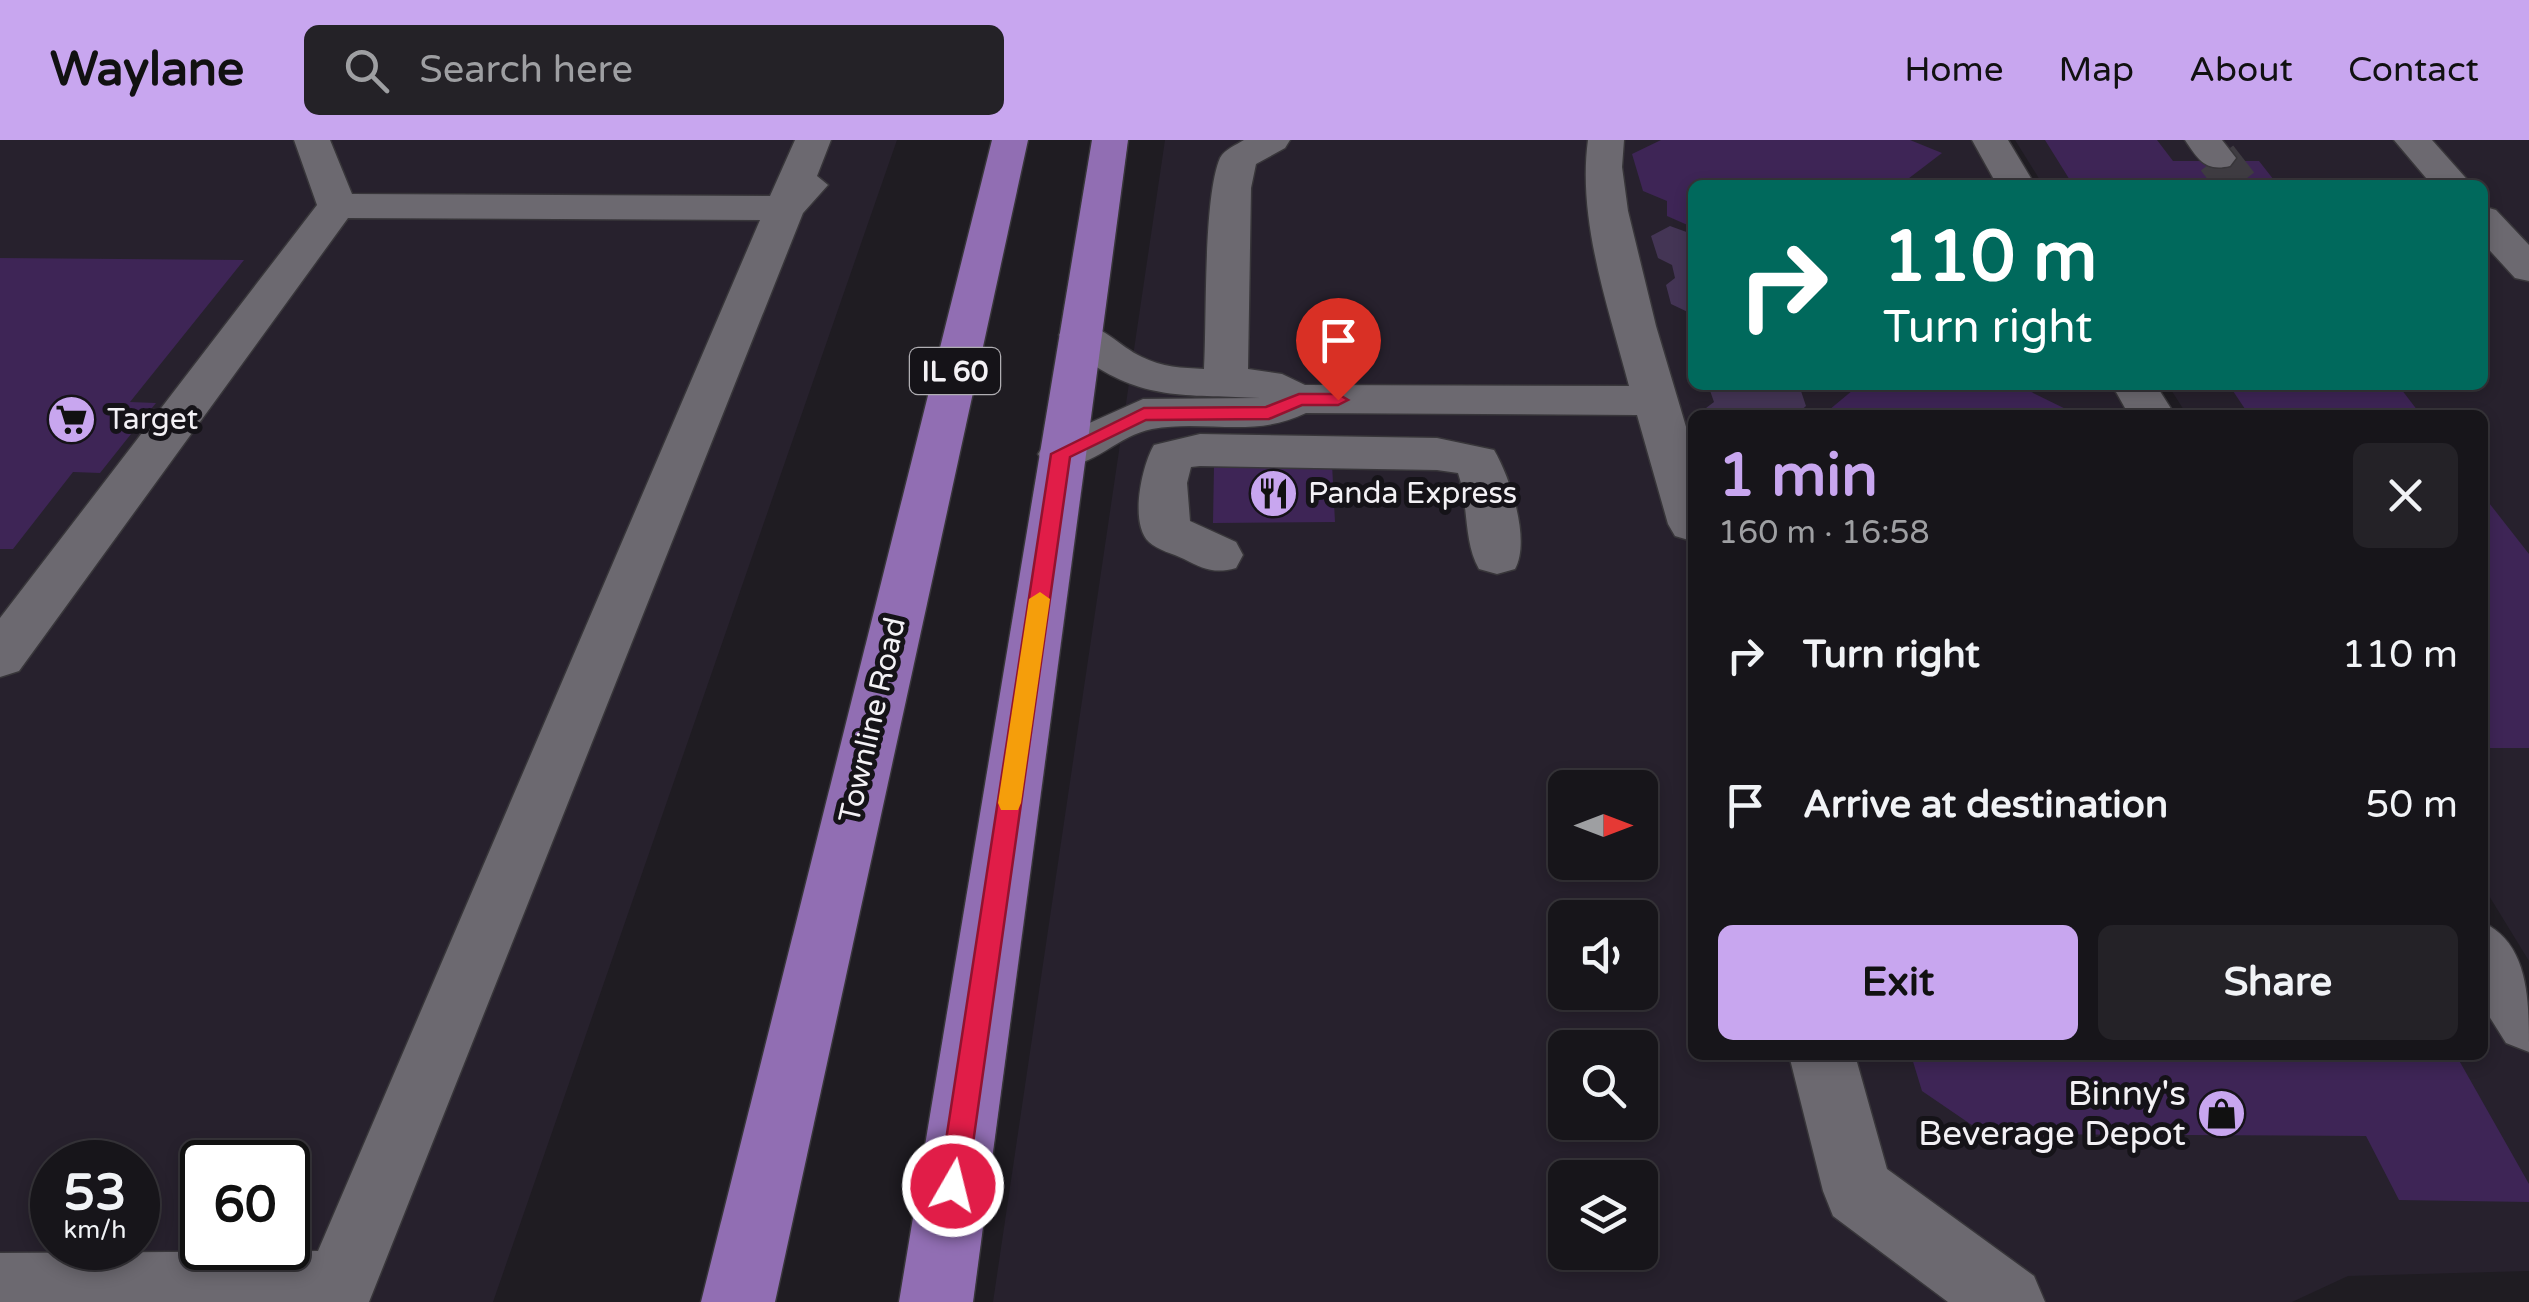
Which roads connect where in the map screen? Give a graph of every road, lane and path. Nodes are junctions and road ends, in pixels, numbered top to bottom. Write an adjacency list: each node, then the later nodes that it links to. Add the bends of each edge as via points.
1 (312, 140): 12 (lane)
2 (813, 140): 14 (lane)
3 (834, 140): 14 (lane, via 820,174)
4 (1010, 140): 31 (main road, Townline Road / IL 60)
5 (1110, 140): 18 (main road)
6 (1272, 140): 19 (lane, via 1239,158 1232,188)
7 (1606, 140): 21 (lane, via 1600,167)
8 (1990, 140): 10 (lane)
9 (2412, 140): 11 (lane)
10 (2013, 180)
11 (2448, 180)
12 (337, 206): 14 (lane); 26 (lane)
13 (2493, 207): 15 (lane)
14 (785, 208): 30 (lane, via 339,1287)
15 (2529, 269)
16 (2488, 280): 17 (lane)
17 (2529, 280)
18 (1080, 336): 19 (lane, via 1126,367 1168,382); 22 (main road)
19 (1226, 382): 20 (lane, via 1266,384)
20 (1299, 400): 21 (lane); 22 (lane, via 1269,413 1144,414)
21 (1655, 401): 23 (lane)
22 (1061, 454): 32 (main road)
23 (1688, 511)
24 (1218, 555): 25 (lane, via 1166,530 1163,483 1171,456 1240,450 1437,454 1478,461 1490,495)
25 (1497, 556)
26 (0, 657)
27 (2488, 958): 28 (lane)
28 (2529, 1022)
29 (1823, 1060): 33 (lane, via 1858,1190)
30 (0, 1289)
31 (738, 1302)
32 (936, 1302)
33 (2008, 1302)

